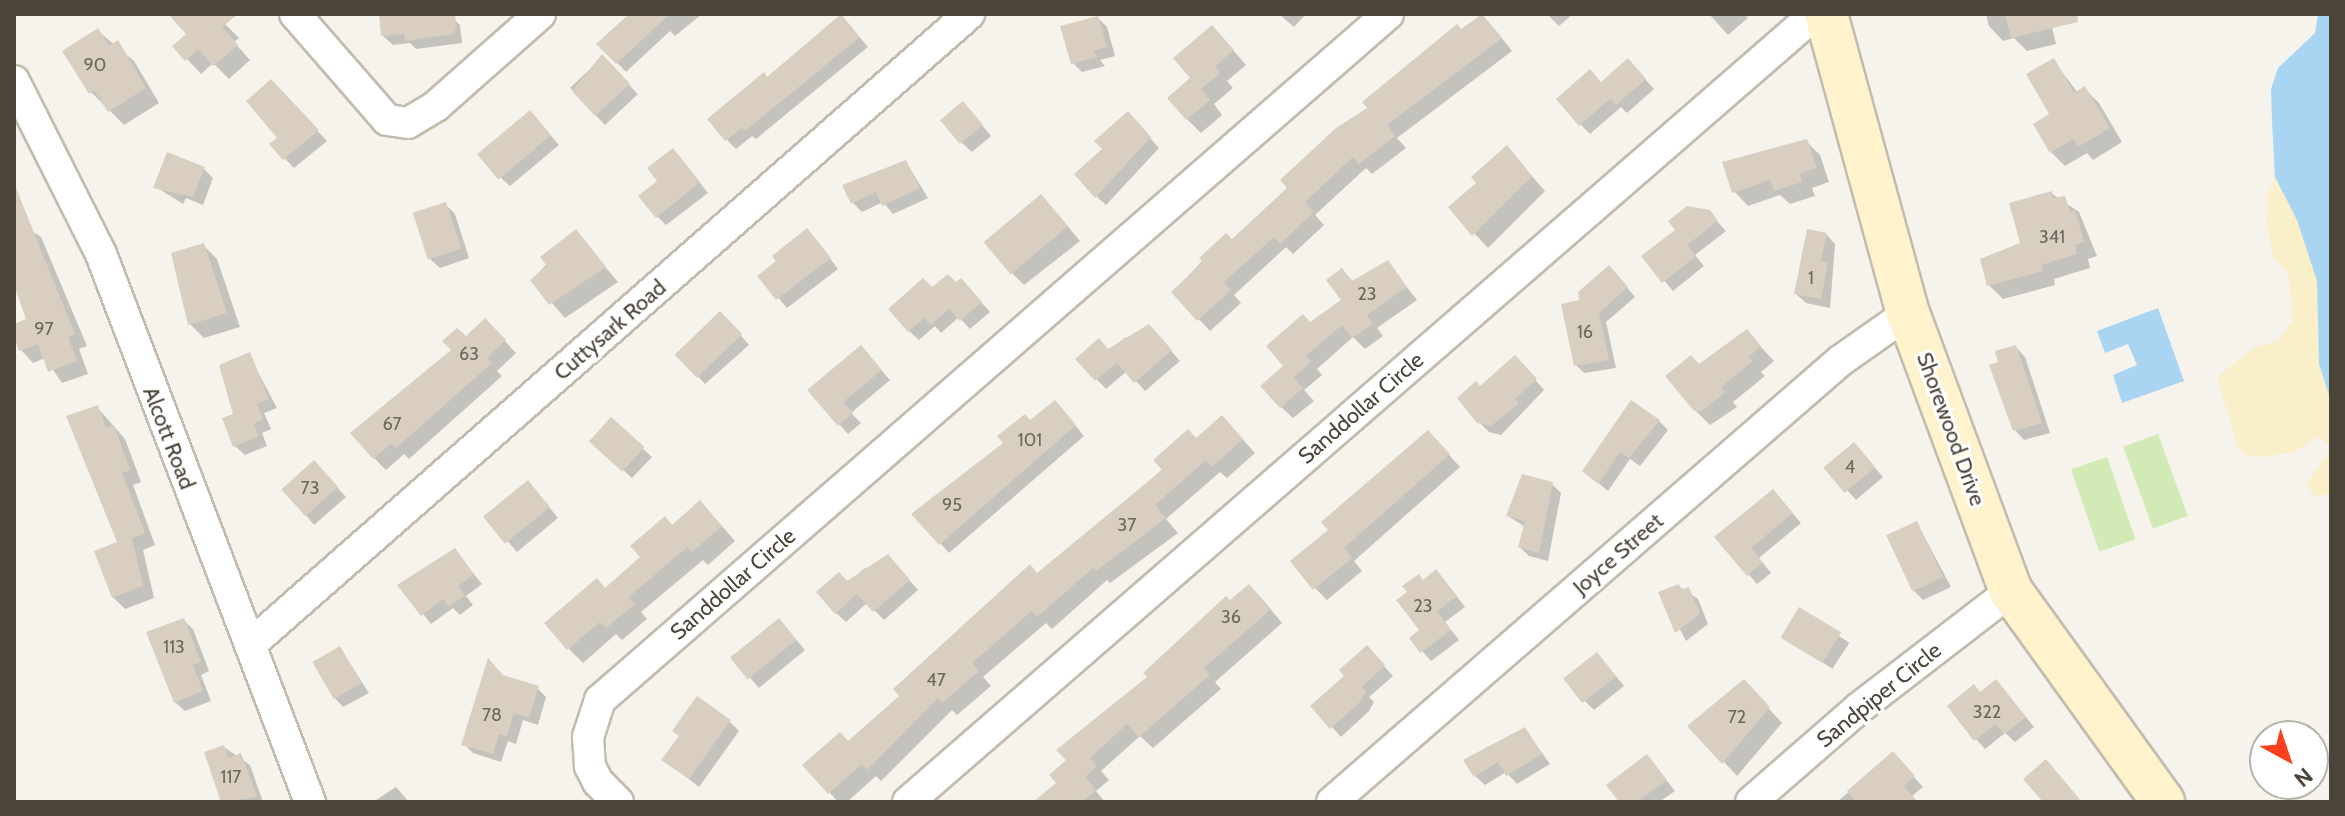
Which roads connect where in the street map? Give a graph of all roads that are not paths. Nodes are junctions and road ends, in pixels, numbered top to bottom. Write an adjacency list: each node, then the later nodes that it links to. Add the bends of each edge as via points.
1 (295, 14): 2 (street, via 387,120 408,123 436,106)
2 (540, 14)
3 (969, 14): 10 (street, Cuttysark Road)
4 (1388, 14): 12 (street, Sanddollar Circle, via 600,700 588,737 590,766)
5 (1815, 14): 13 (street, Sanddollar Circle)
6 (1826, 14): 8 (street, Shorewood Drive)
7 (14, 81): 10 (street, Alcott Road, via 101,254)
8 (1908, 313): 9 (street, Shorewood Drive); 14 (street, Joyce Street, via 1840,361)
9 (2011, 591): 15 (street, Sandpiper Circle, via 1859,708); 16 (street, Shorewood Drive)
10 (250, 645): 11 (street, Alcott Road)
11 (310, 802)
12 (618, 802)
13 (908, 802)
14 (1332, 802)
15 (1751, 802)
16 (2163, 802)

